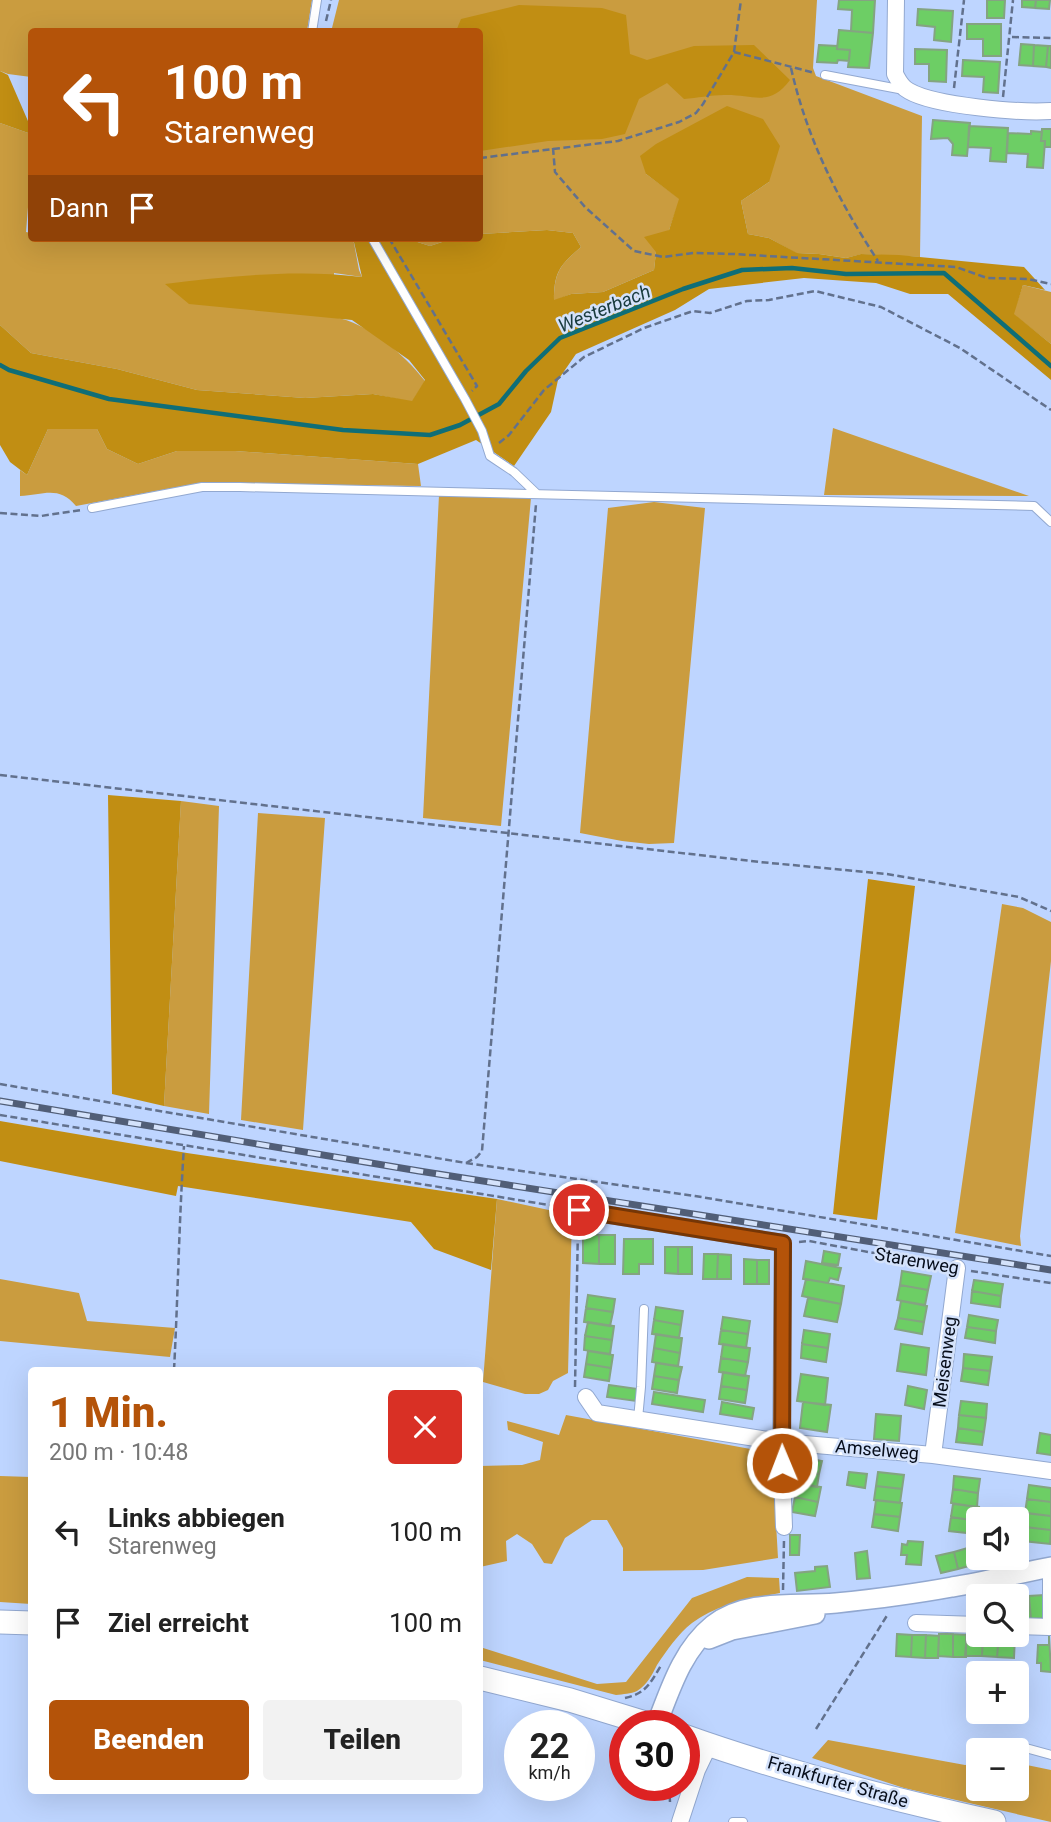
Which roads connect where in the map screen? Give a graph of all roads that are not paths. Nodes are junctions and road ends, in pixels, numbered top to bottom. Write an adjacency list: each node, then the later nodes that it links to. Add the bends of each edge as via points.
1 (317, 0): 3 (lane)
2 (896, 0): 5 (street, via 895,74)
3 (313, 28)
4 (825, 75): 5 (lane)
5 (907, 90): 6 (street, via 1002,110)
6 (1051, 111)
7 (374, 242): 8 (lane, via 465,399 490,456)
8 (537, 494): 9 (lane, via 202,487); 10 (lane, via 1034,506)
9 (92, 508)
10 (1051, 522)
11 (579, 1210): 16 (street, via 783,1243)
12 (957, 1268): 17 (street, Meisenweg)
13 (644, 1309): 15 (lane)
14 (586, 1397): 15 (street, Amselweg, via 597,1413)
15 (638, 1419): 16 (street, Amselweg)
16 (781, 1442): 17 (street, Amselweg); 19 (street)
17 (933, 1455): 18 (street, Amselweg)
18 (1051, 1471)
19 (784, 1527)
20 (1051, 1567): 26 (street); 28 (street, via 952,1587 739,1612 713,1626 691,1650)
21 (0, 1622): 22 (main road)
22 (28, 1623)
23 (916, 1623): 24 (street)
24 (966, 1625)
25 (1029, 1626): 26 (street)
26 (1050, 1627)
27 (483, 1679): 29 (main road)
28 (662, 1710)
29 (609, 1712)
30 (700, 1742): 31 (main road, Frankfurter Straße)
31 (709, 1745): 32 (street); 36 (street); 39 (main road, Frankfurter Straße, via 901,1801)
32 (700, 1746)
33 (1029, 1749): 34 (lane)
34 (1051, 1755)
35 (680, 1801): 36 (street)
36 (680, 1819)
37 (733, 1822): 38 (lane)
38 (743, 1822)
39 (994, 1822)

